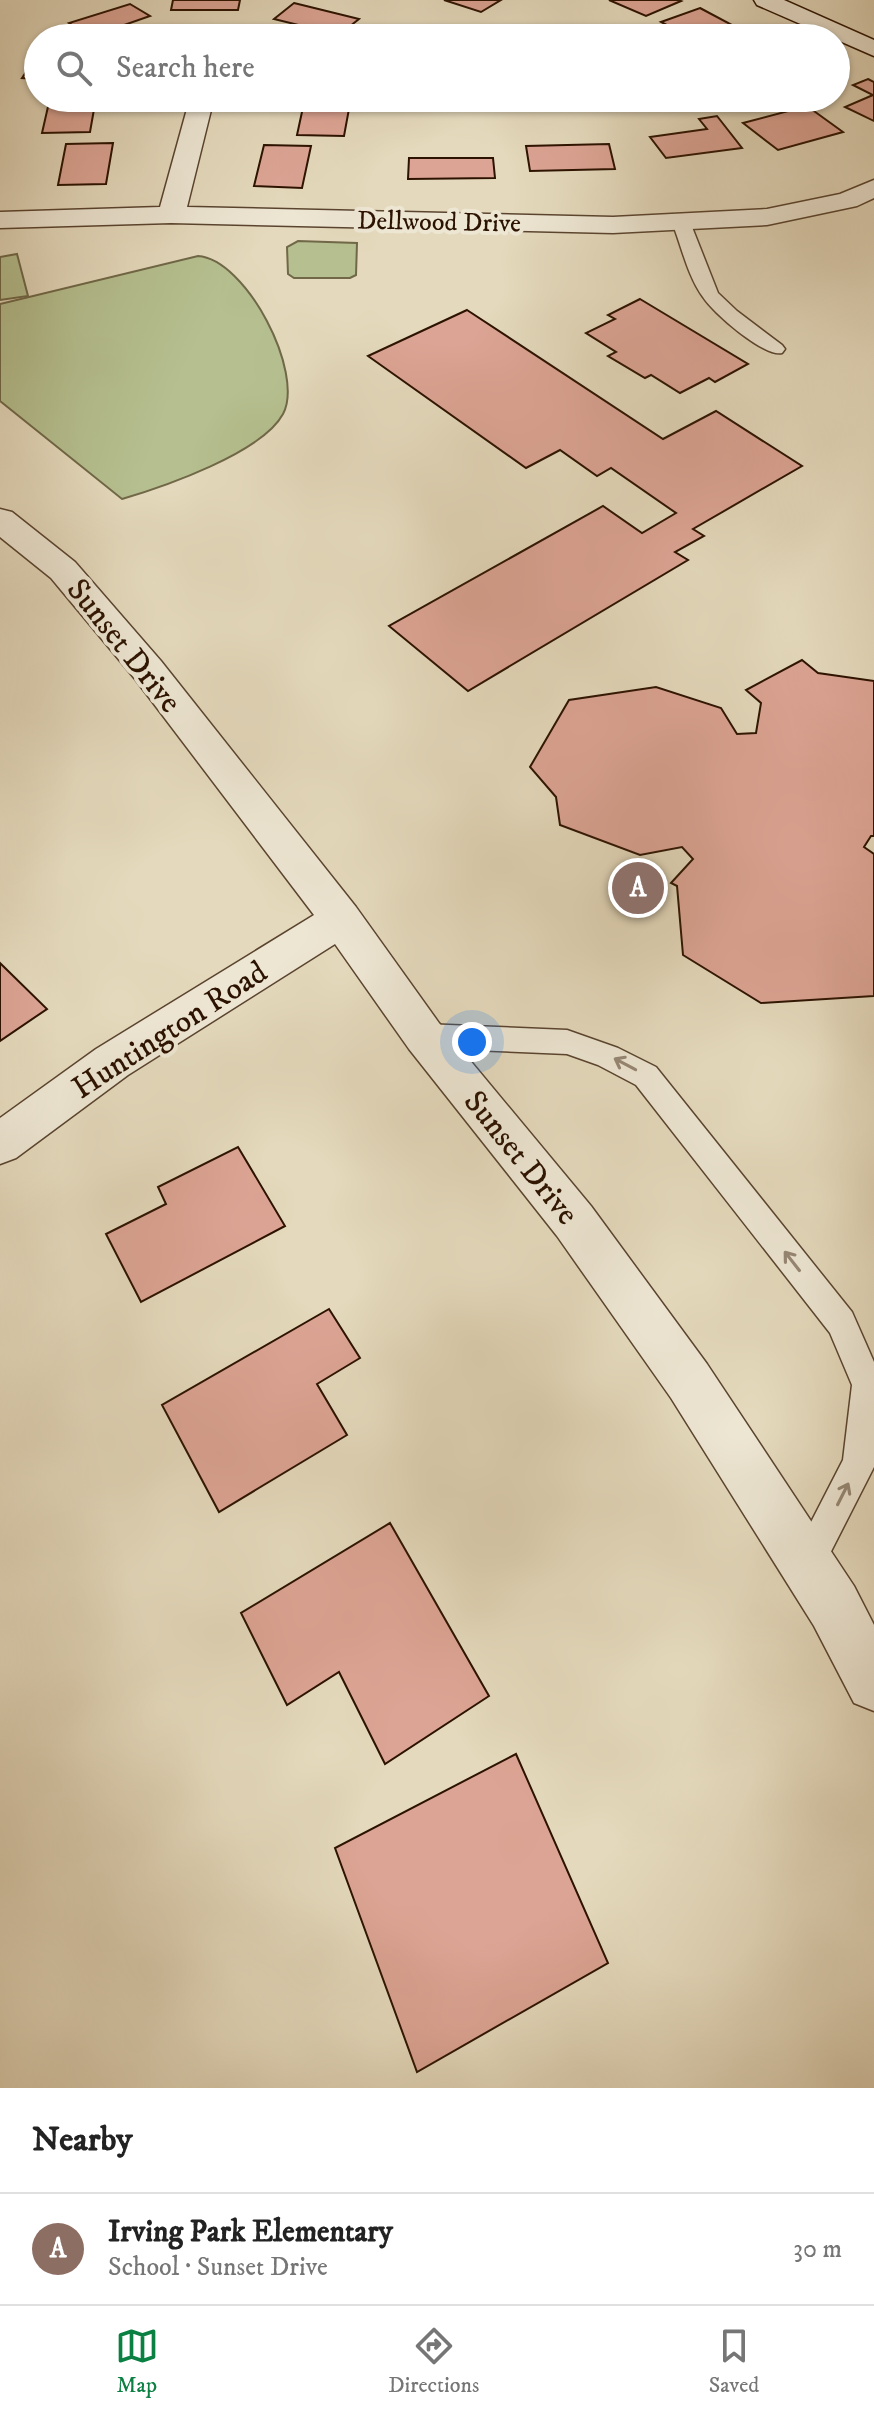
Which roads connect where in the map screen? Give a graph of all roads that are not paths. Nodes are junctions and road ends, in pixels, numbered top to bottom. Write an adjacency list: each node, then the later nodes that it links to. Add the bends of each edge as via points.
1 (765, 0): 2 (street)
2 (818, 24)
3 (850, 38): 4 (street)
4 (874, 49)
5 (198, 112): 7 (street)
6 (874, 188): 9 (street, Dellwood Drive, via 848,200 767,217)
7 (171, 215): 8 (street, Dellwood Drive); 9 (street, Dellwood Drive)
8 (0, 220)
9 (681, 222): 10 (lane, via 710,295)
10 (775, 349)
11 (0, 520): 12 (street, Sunset Drive, via 72,580)
12 (341, 919): 13 (street, Sunset Drive); 14 (street, Huntington Road, via 112,1062)
13 (424, 1036): 15 (street, Sunset Drive, via 574,1221 689,1381); 15 (lane, one-way to 13, via 859,1463 868,1385 841,1323 646,1076 567,1042)
14 (0, 1144)
15 (807, 1563): 16 (street, Sunset Drive)
16 (874, 1683)

